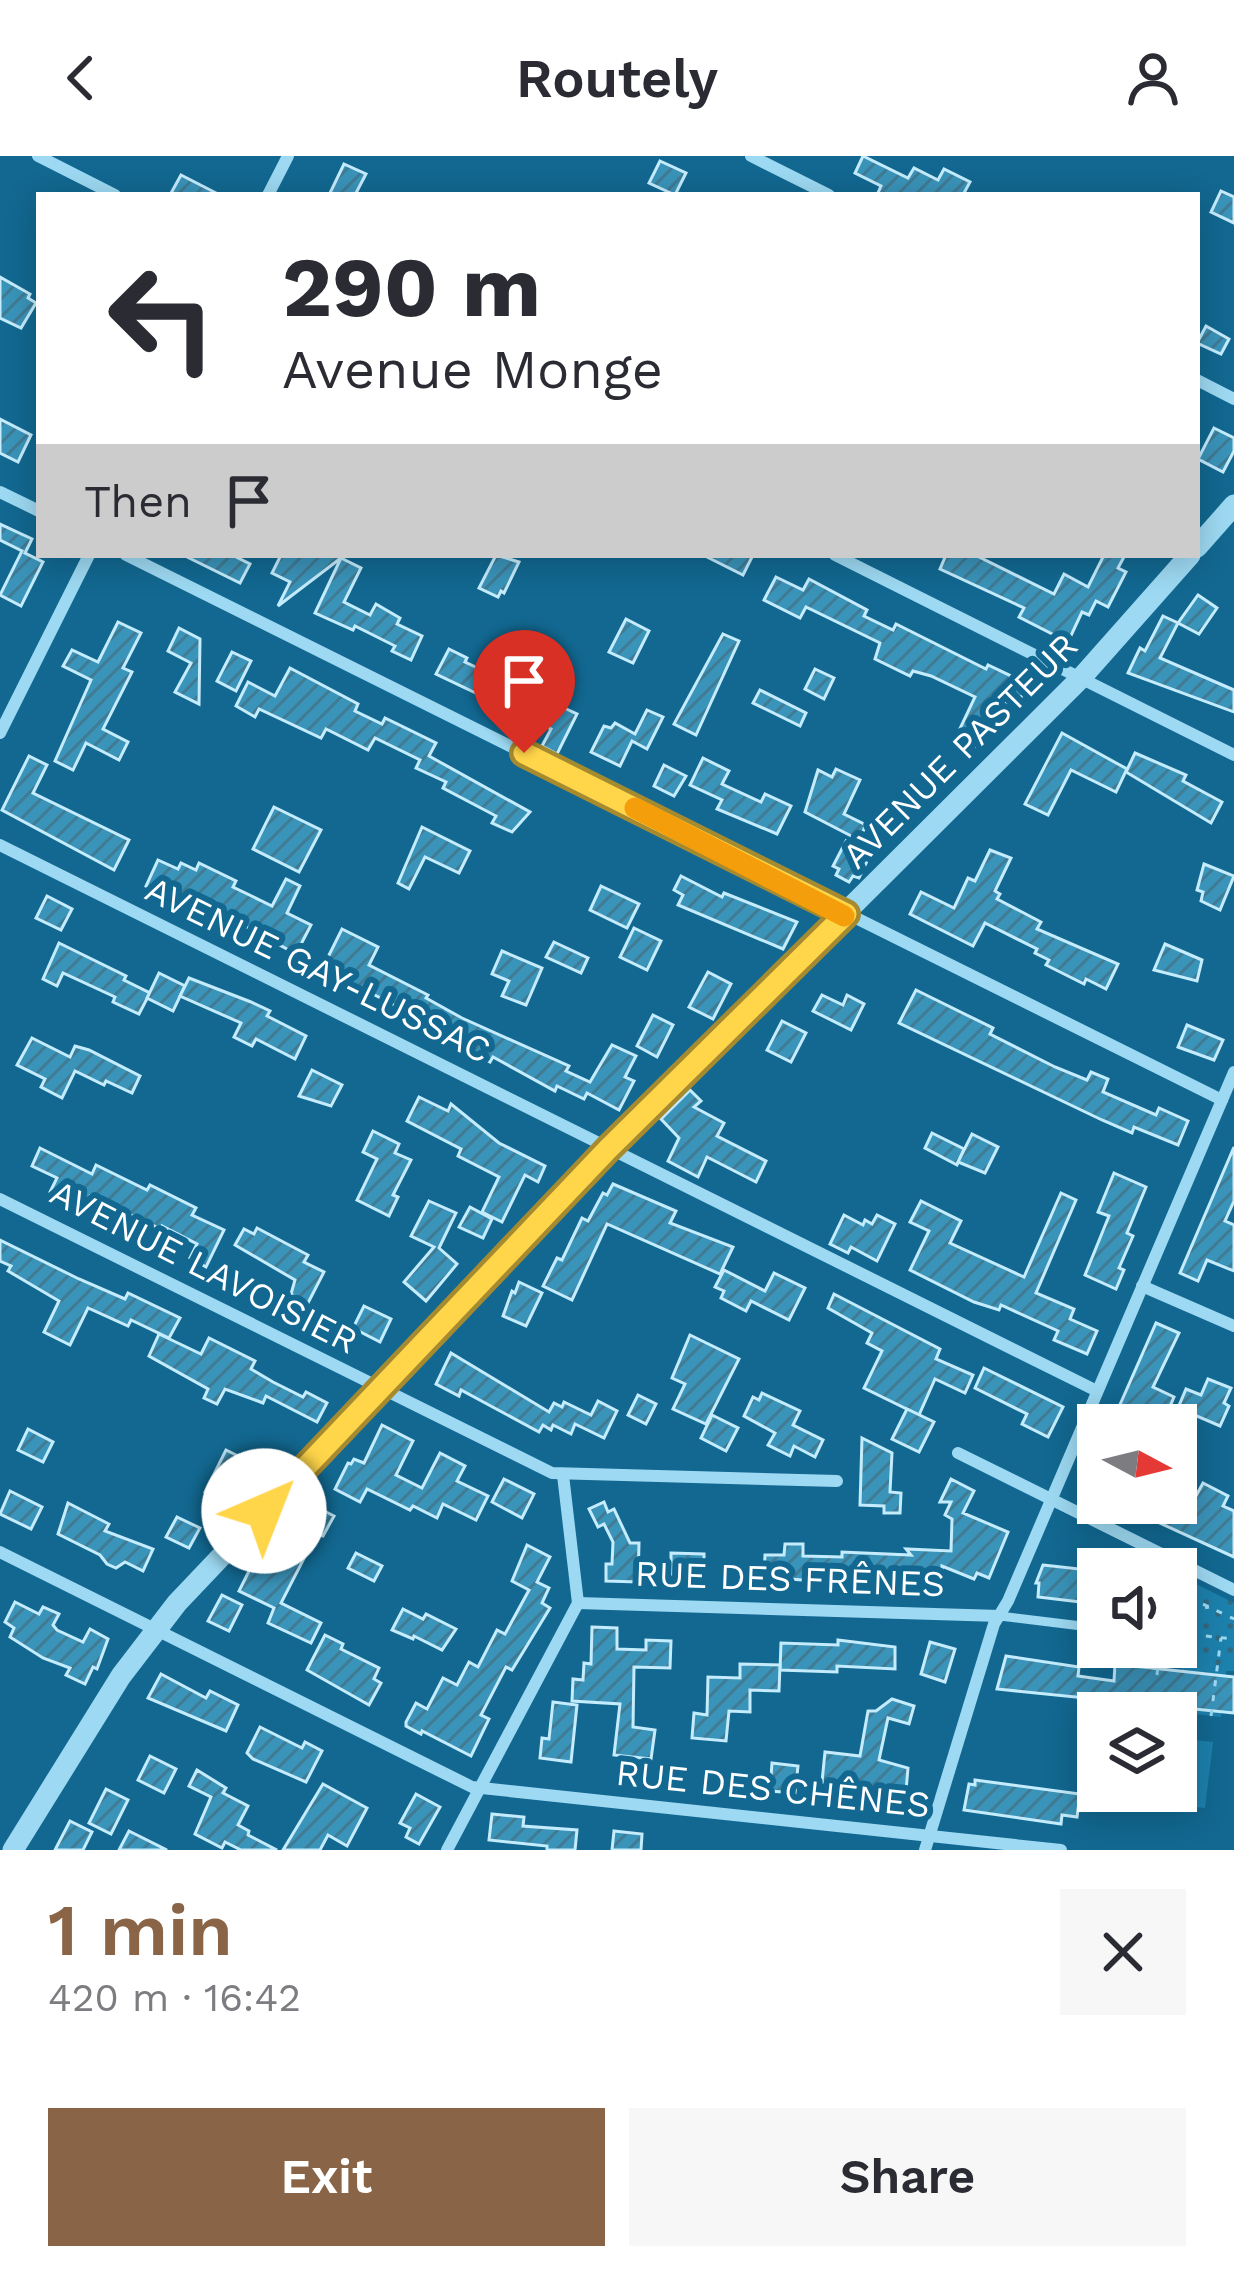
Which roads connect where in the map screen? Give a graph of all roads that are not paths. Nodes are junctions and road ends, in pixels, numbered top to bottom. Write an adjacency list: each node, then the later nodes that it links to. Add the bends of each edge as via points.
1 (38, 156): 4 (street)
2 (287, 156): 5 (street)
3 (751, 156): 6 (street)
4 (109, 192)
5 (269, 192)
6 (823, 192)
7 (1200, 382): 8 (street)
8 (1234, 399)
9 (0, 492): 11 (street)
10 (1234, 505): 12 (street)
11 (36, 510)
12 (1200, 544)
13 (88, 558): 18 (street)
14 (132, 558): 21 (street)
15 (841, 558): 17 (street)
16 (1187, 558): 17 (street, AVENUE PASTEUR)
17 (1082, 678): 19 (street); 21 (street, AVENUE PASTEUR)
18 (0, 733)
19 (1234, 755)
20 (0, 845): 24 (street, AVENUE GAY-LUSSAC)
21 (846, 914): 23 (street); 24 (street, AVENUE PASTEUR)
22 (1232, 1079): 23 (street)
23 (1222, 1100): 26 (street)
24 (608, 1149): 28 (street, AVENUE PASTEUR); 29 (street, AVENUE GAY-LUSSAC)
25 (0, 1199): 28 (street, AVENUE LAVOISIER)
26 (1142, 1286): 27 (street); 29 (street)
27 (1234, 1326)
28 (381, 1389): 31 (street, AVENUE LAVOISIER); 39 (street, AVENUE PASTEUR)
29 (1097, 1391): 33 (street)
30 (958, 1454): 33 (street)
31 (563, 1474): 32 (street); 36 (street)
32 (837, 1481)
33 (1051, 1500): 35 (street); 37 (street)
34 (0, 1552): 39 (street)
35 (1234, 1591)
36 (578, 1603): 37 (street, RUE DES FRÊNES); 40 (street)
37 (1000, 1616): 38 (lane); 41 (street)
38 (1077, 1625)
39 (155, 1629): 40 (street); 42 (street, AVENUE PASTEUR)
40 (479, 1789): 41 (street, RUE DES CHÊNES); 43 (street)
41 (930, 1835): 44 (street); 45 (street, RUE DES CHÊNES)
42 (13, 1850)
43 (447, 1850)
44 (925, 1850)
45 (1061, 1850)

